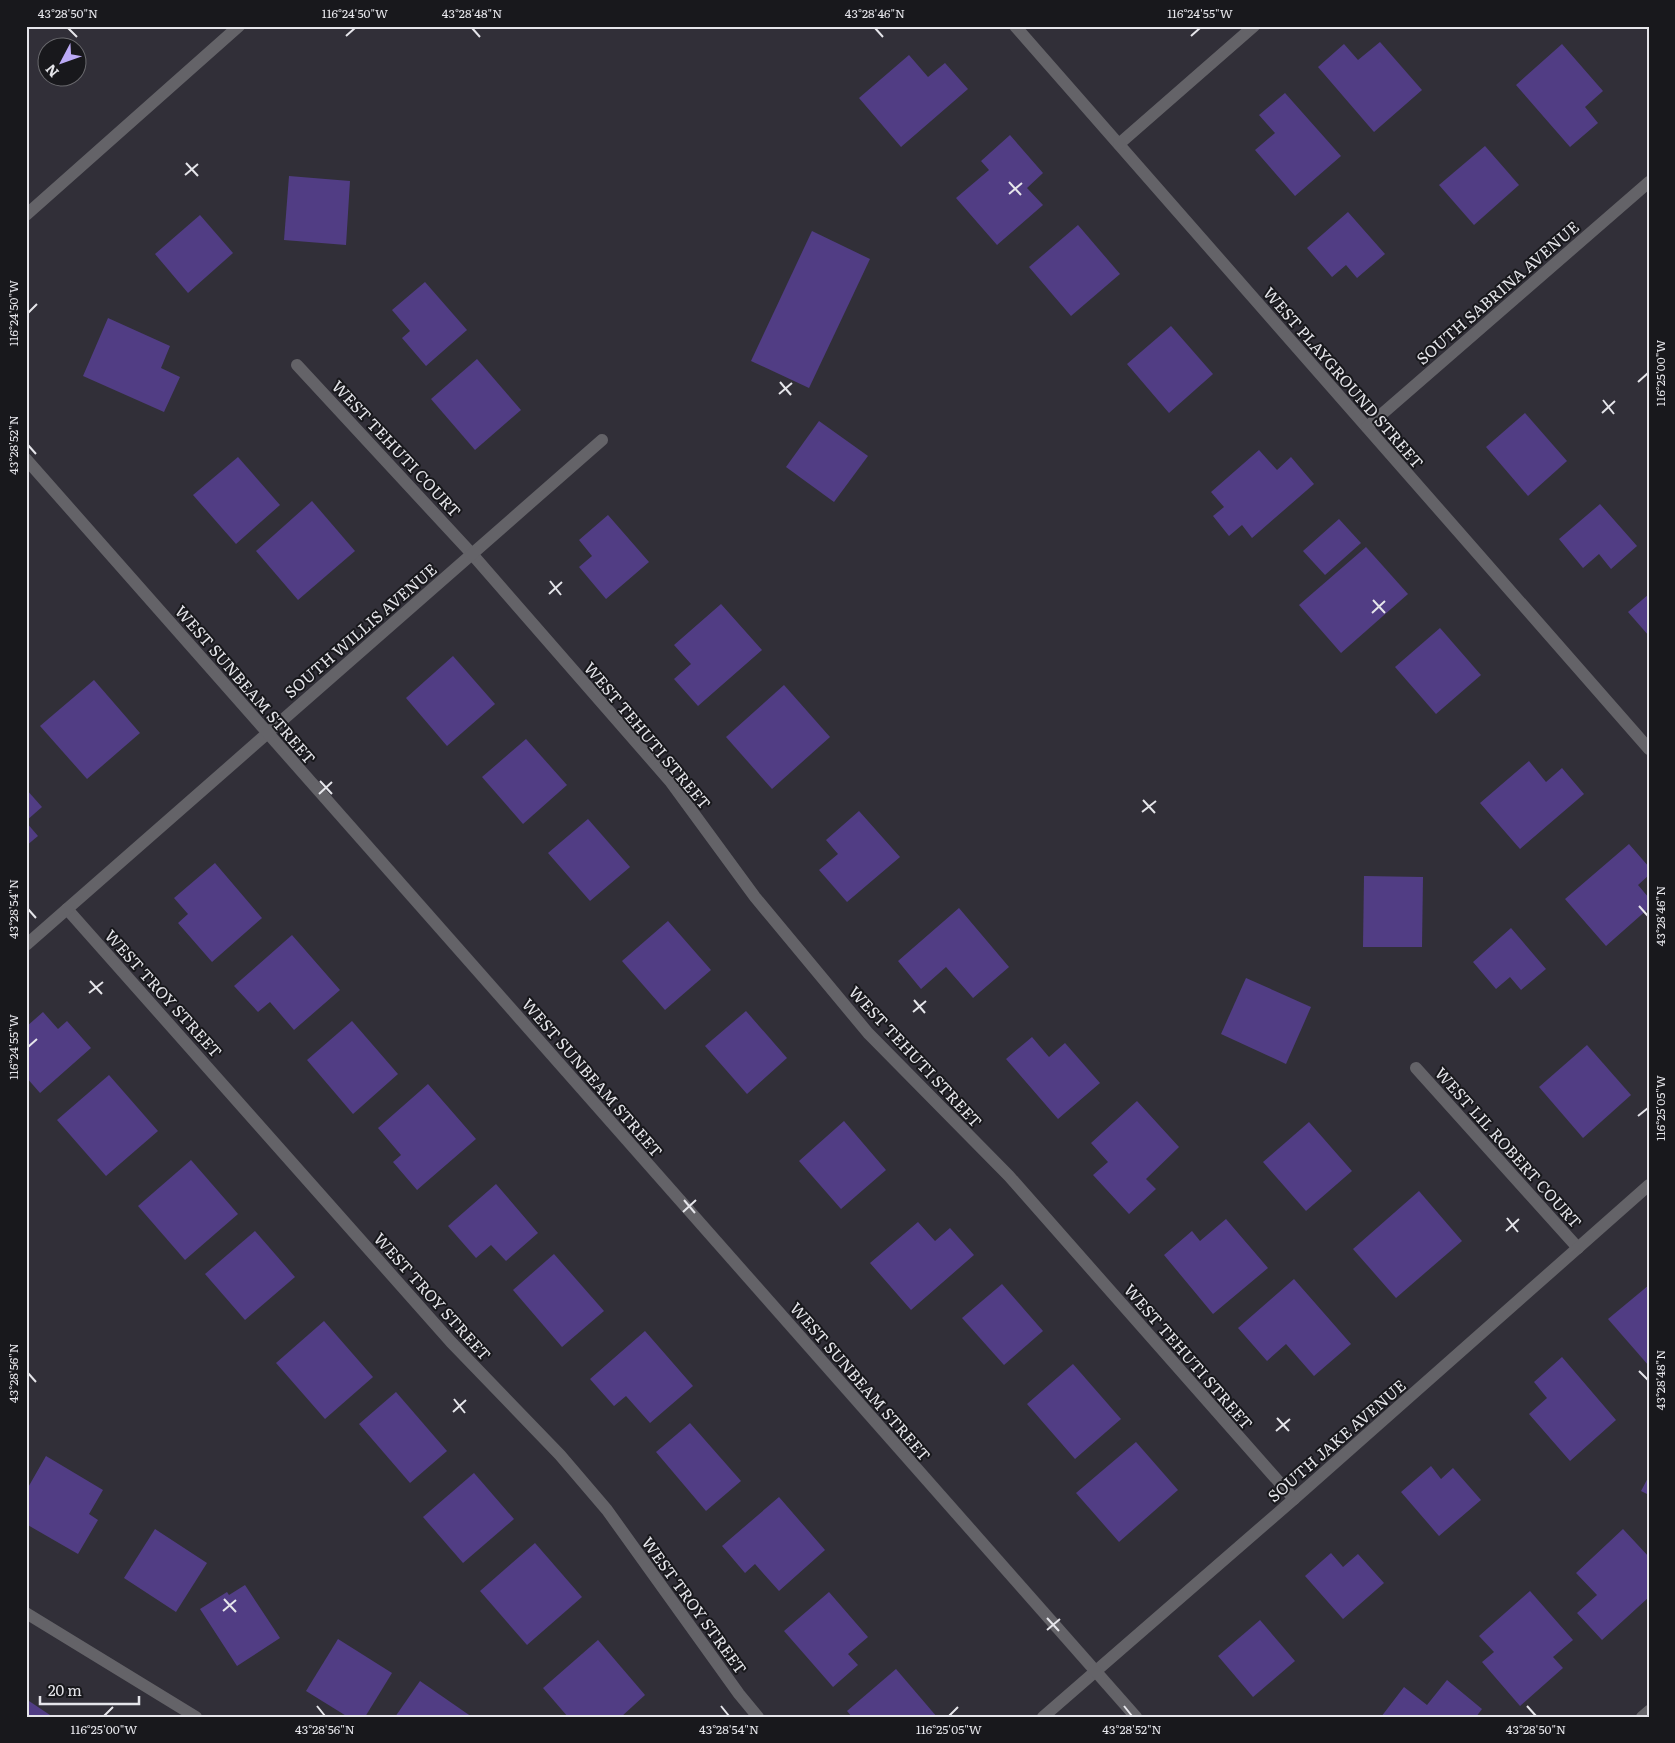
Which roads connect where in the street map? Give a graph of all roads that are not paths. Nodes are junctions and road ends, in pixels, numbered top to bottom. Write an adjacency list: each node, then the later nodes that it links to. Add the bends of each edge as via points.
1 (239, 26): 6 (street)
2 (1015, 26): 4 (street, WEST PLAYGROUND STREET)
3 (1254, 26): 4 (street)
4 (1119, 144): 8 (street, WEST PLAYGROUND STREET)
5 (1649, 182): 8 (street, SOUTH SABRINA AVENUE)
6 (26, 215)
7 (297, 365): 11 (street, WEST TEHUTI COURT)
8 (1367, 427): 13 (street, WEST PLAYGROUND STREET)
9 (602, 440): 11 (street, SOUTH WILLIS AVENUE)
10 (26, 460): 12 (street, WEST SUNBEAM STREET)
11 (472, 554): 12 (street, SOUTH WILLIS AVENUE); 19 (street, WEST TEHUTI STREET, via 670,782 755,897 868,1033 1009,1176)
12 (267, 733): 14 (street, SOUTH WILLIS AVENUE); 21 (street, WEST SUNBEAM STREET)
13 (1649, 749)
14 (67, 909): 15 (street, SOUTH WILLIS AVENUE); 24 (street, WEST TROY STREET, via 451,1342 560,1455 607,1510)
15 (26, 945)
16 (1416, 1068): 18 (street, WEST LIL ROBERT COURT)
17 (1649, 1185): 18 (street, SOUTH JAKE AVENUE)
18 (1578, 1248): 19 (street, SOUTH JAKE AVENUE)
19 (1294, 1499): 21 (street, SOUTH JAKE AVENUE)
20 (26, 1613): 23 (street)
21 (1095, 1670): 25 (street, SOUTH JAKE AVENUE); 26 (street, WEST SUNBEAM STREET)
22 (1649, 1711): 27 (street)
23 (196, 1717)
24 (758, 1717)
25 (1043, 1717)
26 (1136, 1717)
27 (1642, 1717)

